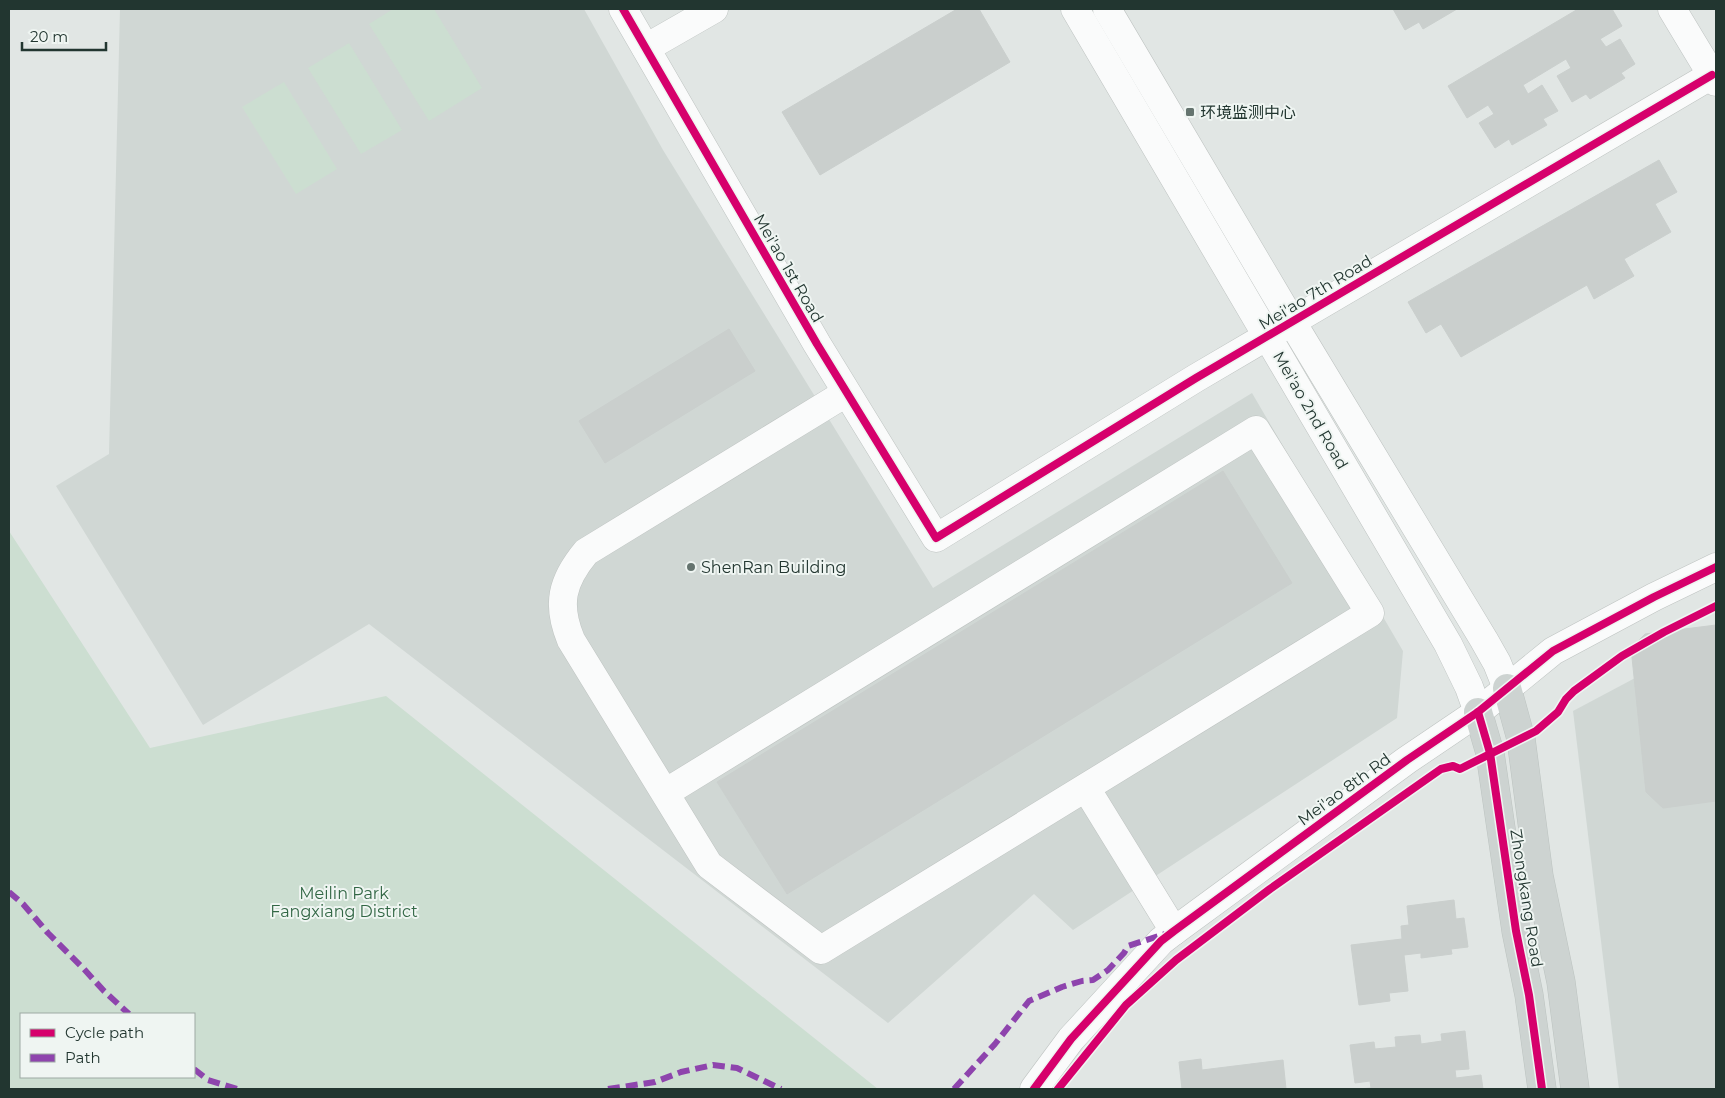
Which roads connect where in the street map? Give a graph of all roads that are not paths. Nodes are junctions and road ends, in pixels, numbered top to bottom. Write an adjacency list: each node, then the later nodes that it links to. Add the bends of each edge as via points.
1 (623, 9): 6 (street, Mei'ao 1st Road)
2 (714, 9): 6 (street)
3 (1075, 9): 9 (street, Mei'ao 2nd Road)
4 (1107, 9): 8 (street, Mei'ao 2nd Road)
5 (1672, 9): 7 (street)
6 (646, 48): 10 (street, Mei'ao 1st Road)
7 (1714, 78): 8 (street, Mei'ao 7th Road)
8 (1292, 322): 9 (street, Mei'ao 7th Road); 13 (street, Mei'ao 2nd Road, via 1484,640)
9 (1268, 336): 11 (street, Mei'ao 7th Road); 14 (street, Mei'ao 2nd Road, via 1448,644)
10 (846, 392): 11 (street, Mei'ao 1st Road); 16 (street, via 586,552 568,578 562,610 571,640)
11 (936, 538)
12 (1716, 567): 13 (street, Mei'ao 8th Rd, via 1553,651)
13 (1507, 688): 14 (street, Mei'ao 8th Rd); 20 (main road, Zhongkang Road, via 1521,739 1539,876 1561,982)
14 (1478, 712): 17 (street, Mei'ao 8th Rd); 19 (main road, Zhongkang Road, via 1490,753)
15 (1086, 788): 16 (street, via 821,950 710,865); 16 (street, via 1370,614 1256,430); 17 (street)
16 (665, 793)
17 (1174, 931): 18 (street, Mei'ao 8th Rd, via 1077,1032)
18 (1034, 1089)
19 (1542, 1089)
20 (1575, 1089)

